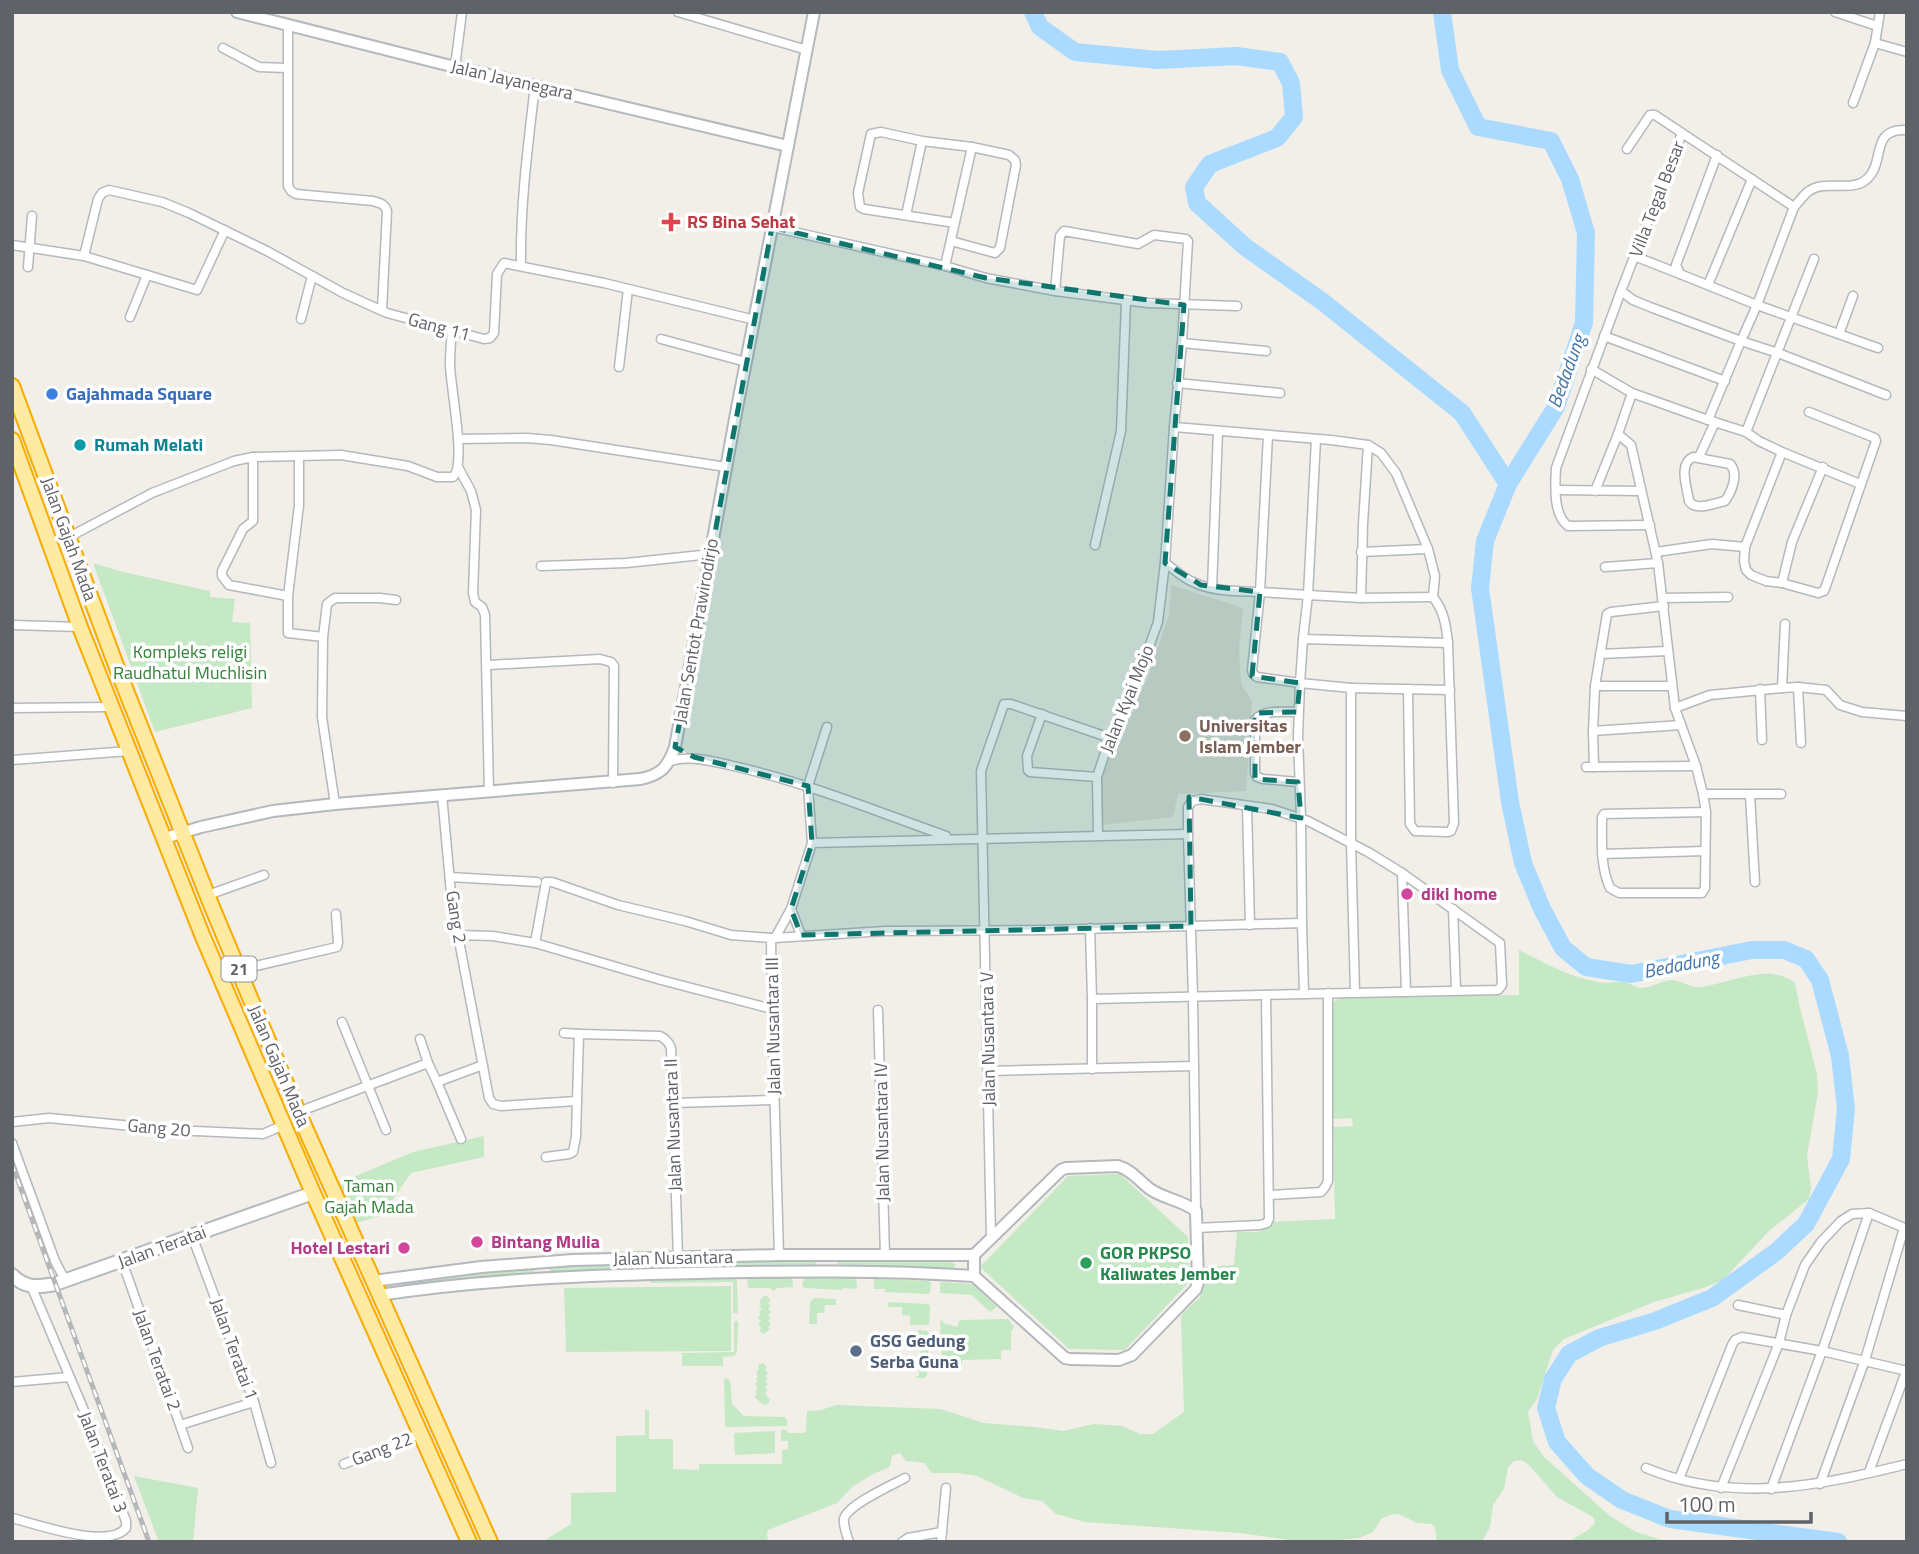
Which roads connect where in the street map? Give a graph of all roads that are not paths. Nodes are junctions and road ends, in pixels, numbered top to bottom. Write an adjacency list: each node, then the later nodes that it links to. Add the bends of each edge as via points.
1 (237, 12): 7 (street, Jalan Jayanegara)
2 (462, 12): 15 (street)
3 (678, 12): 8 (street)
4 (814, 12): 13 (street, Jalan Sentot Prawirodirjo)
5 (1835, 12): 10 (street)
6 (1880, 12): 10 (street)
7 (260, 15): 9 (street, Jalan Jayanegara)
8 (699, 15): 13 (street)
9 (288, 24): 15 (street, Jalan Jayanegara); 16 (street)
10 (1877, 26): 11 (street)
11 (1875, 43): 14 (street); 18 (street)
12 (223, 48): 16 (street, via 259,67)
13 (807, 50): 22 (street, Jalan Sentot Prawirodirjo)
14 (1907, 52)
15 (455, 67): 17 (street, Jalan Jayanegara)
16 (287, 68): 54 (street, via 289,189 296,194 386,206)
17 (536, 85): 22 (street, Jalan Jayanegara); 39 (street, via 523,187)
18 (1853, 103)
19 (1907, 130): 27 (street, via 1889,132 1870,176 1862,183 1809,190)
20 (1682, 133): 24 (street, via 1650,115); 25 (street, Villa Tegal Besar); 36 (street, Villa Tegal Besar)
21 (922, 141): 23 (street); 28 (street); 28 (street, via 881,132 869,137 858,193 860,207)
22 (788, 146): 31 (street, Jalan Sentot Prawirodirjo)
23 (972, 147): 30 (street); 33 (street, via 1015,160 1000,248 995,253)
24 (1627, 149)
25 (1717, 155): 26 (street, Villa Tegal Besar); 42 (street, via 1676,265)
26 (1752, 179): 27 (street, Villa Tegal Besar); 45 (street)
27 (1794, 206): 51 (street)
28 (906, 215): 30 (street)
29 (32, 216): 35 (street)
30 (955, 223): 33 (street)
31 (772, 227): 41 (street); 58 (street, Jalan Sentot Prawirodirjo)
32 (225, 230): 37 (street, Gang 11, via 162,202 110,190 98,199); 43 (street, via 198,290); 44 (street, Gang 11)
33 (951, 241): 41 (street)
34 (12, 245): 35 (street)
35 (29, 247): 37 (street); 40 (street)
36 (1634, 256): 42 (street); 48 (street, Villa Tegal Besar)
37 (84, 257): 43 (street)
38 (1814, 260): 56 (street)
39 (521, 266): 46 (street); 59 (street, Gang 11, via 504,263 497,274 490,338)
40 (28, 267)
41 (945, 267): 47 (street)
42 (1680, 274): 45 (street)
43 (147, 275): 55 (street)
44 (312, 276): 54 (street, Gang 11); 57 (street)
45 (1708, 285): 51 (street)
46 (628, 289): 58 (street); 69 (street)
47 (1055, 291): 50 (street); 52 (street, Jalan Kyai Mojo, via 1064,231 1138,244 1154,235 1183,238 1188,241)
48 (1621, 291): 61 (street, Villa Tegal Besar); 63 (street, via 1633,300)
49 (1853, 296): 60 (street)
50 (1126, 301): 52 (street); 102 (street, via 1121,431)
51 (1757, 304): 56 (street); 63 (street)
52 (1184, 305): 53 (street); 64 (street, Jalan Kyai Mojo)
53 (1237, 306)
54 (382, 310): 59 (street, Gang 11)
55 (130, 317)
56 (1792, 317): 60 (street); 67 (street)
57 (301, 319)
58 (755, 320): 68 (street, Jalan Sentot Prawirodirjo)
59 (452, 330): 84 (street, via 450,365)
60 (1839, 334): 65 (street)
61 (1604, 336): 70 (street, Villa Tegal Besar); 71 (street)
62 (661, 339): 68 (street)
63 (1741, 341): 67 (street); 71 (street)
64 (1182, 343): 66 (street); 72 (street, Jalan Kyai Mojo)
65 (1878, 348)
66 (1266, 351)
67 (1778, 353): 76 (street); 81 (street)
68 (746, 362): 94 (street, Jalan Sentot Prawirodirjo)
69 (619, 368)
70 (1591, 369): 75 (street); 97 (street, Villa Tegal Besar, via 1556,468)
71 (1725, 381): 78 (street)
72 (1178, 383): 74 (street); 79 (street, Jalan Kyai Mojo)
73 (12, 386): 101 (highway, Jalan Gajah Mada / 21)
74 (1280, 393)
75 (1632, 393): 78 (street); 82 (street)
76 (1886, 395)
77 (1810, 412): 96 (street, via 1875,438)
78 (1712, 421): 81 (street); 92 (street)
79 (1174, 427): 80 (street); 108 (street, Jalan Kyai Mojo)
80 (1218, 432): 83 (street); 113 (street)
81 (1746, 432): 88 (street)
82 (1618, 434): 98 (street); 99 (street, via 1631,445)
83 (1268, 435): 85 (street); 114 (street)
84 (458, 439): 93 (street); 94 (street, via 551,439)
85 (1316, 439): 87 (street); 115 (street)
86 (12, 440): 89 (highway, Jalan Gajah Mada / 21)
87 (1368, 445): 104 (street, via 1381,453 1396,473); 105 (street)
88 (1782, 452): 95 (street); 103 (street)
89 (15, 456): 124 (highway, Jalan Gajah Mada / 21)
90 (253, 457): 91 (street); 101 (street, via 152,493); 116 (street, via 253,521 243,528 222,576 229,584)
91 (299, 457): 93 (street, via 341,455 408,466 437,477 453,477); 116 (street, via 299,505)
92 (1699, 457): 92 (street, via 1734,468 1736,474 1725,500 1696,507 1689,503 1684,466 1688,459)
93 (458, 467): 130 (street, via 476,510 473,593 485,615)
94 (726, 467): 107 (street, Jalan Sentot Prawirodirjo)
95 (1823, 467): 96 (street); 112 (street, via 1792,542)
96 (1860, 484): 112 (street, via 1824,591)
97 (1556, 490): 98 (street); 100 (street, via 1568,526)
98 (1595, 491): 99 (street)
99 (1641, 491): 100 (street)
100 (1650, 525): 106 (street)
101 (69, 537): 171 (highway, Jalan Gajah Mada / 21)
102 (1095, 545)
103 (1745, 547): 106 (street, via 1712,544); 112 (street, via 1744,561 1751,575)
104 (1428, 549): 105 (street); 117 (street, via 1435,576)
105 (1361, 552): 119 (street)
106 (1656, 552): 109 (street)
107 (711, 555): 110 (street); 152 (street, Jalan Sentot Prawirodirjo)
108 (1166, 563): 113 (street, via 1191,582); 149 (street, Jalan Kyai Mojo, via 1158,622)
109 (1658, 563): 111 (street); 121 (street)
110 (541, 566)
111 (1605, 567)
112 (1782, 583)
113 (1212, 588): 114 (street)
114 (1260, 592): 115 (street); 131 (street, via 1254,676)
115 (1308, 595): 119 (street); 126 (street)
116 (288, 596): 125 (street, via 288,633)
117 (1433, 597): 119 (street); 127 (street, via 1442,608)
118 (1728, 597): 121 (street)
119 (1361, 598)
120 (396, 600): 125 (street, via 332,599 326,608)
121 (1664, 602): 128 (street); 129 (street, via 1607,614)
122 (1785, 624): 136 (street)
123 (12, 625): 124 (street)
124 (80, 627): 140 (highway, Jalan Gajah Mada / 21)
125 (323, 637): 167 (street, via 322,718)
126 (1303, 639): 127 (street); 131 (street)
127 (1448, 643): 139 (street)
128 (1668, 651): 129 (street); 133 (street)
129 (1600, 654): 132 (street)
130 (488, 665): 159 (street, via 611,662); 162 (street)
131 (1300, 684): 135 (street); 143 (street)
132 (1595, 686): 133 (street); 148 (street)
133 (1672, 686): 142 (street)
134 (1798, 687): 136 (street); 145 (street, via 1826,690 1840,705 1862,712); 151 (street)
135 (1352, 688): 137 (street); 178 (street)
136 (1782, 688): 138 (street)
137 (1408, 689): 139 (street); 139 (street, via 1410,824 1415,831 1428,832 1451,831 1454,823)
138 (1760, 689): 142 (street, via 1710,695); 150 (street)
139 (1450, 690)
140 (111, 707): 141 (street); 153 (highway, Jalan Gajah Mada / 21)
141 (12, 708)
142 (1675, 708): 146 (street)
143 (1297, 712): 160 (street); 160 (street, via 1258,715 1255,773 1263,779)
144 (1042, 714): 149 (street); 158 (street, via 1027,756 1030,772); 176 (street, Jalan Nusantara V, via 1004,704 981,771)
145 (1907, 716)
146 (1681, 725): 148 (street); 157 (street)
147 (827, 727): 161 (street, Jalan Nusantara III)
148 (1593, 731): 157 (street, via 1590,767)
149 (1110, 738): 158 (street, Jalan Kyai Mojo)
150 (1762, 740)
151 (1801, 743)
152 (675, 747): 154 (street); 156 (street, Jalan Sentot Prawirodirjo)
153 (129, 751): 155 (street); 174 (highway, Jalan Gajah Mada / 21)
154 (694, 757): 156 (street); 161 (street)
155 (12, 760)
156 (670, 761): 159 (street, via 648,778)
157 (1696, 766): 163 (street)
158 (1097, 777): 173 (street, Jalan Kyai Mojo)
159 (612, 782): 162 (street)
160 (1298, 782): 170 (street)
161 (808, 786): 175 (street); 177 (street, Jalan Nusantara III)
162 (489, 792): 165 (street)
163 (1703, 794): 166 (street); 169 (street)
164 (1781, 794): 166 (street)
165 (442, 795): 167 (street); 183 (street, Gang 2)
166 (1749, 795): 184 (street)
167 (335, 804): 171 (street, via 273,811)
168 (1247, 806): 170 (street); 172 (street, via 1192,801); 191 (street)
169 (1706, 812): 179 (street); 180 (street, via 1607,813 1602,817)
170 (1301, 818): 178 (street); 190 (street)
171 (182, 832): 174 (street); 186 (highway, Jalan Gajah Mada / 21)
172 (1188, 834): 173 (street); 192 (street)
173 (1098, 836): 176 (street)
174 (165, 838): 226 (highway, Jalan Gajah Mada / 21)
175 (952, 839): 176 (street); 177 (street)
176 (983, 840): 194 (street, Jalan Nusantara V)
177 (812, 843): 187 (street, Jalan Nusantara III)
178 (1351, 843): 181 (street); 201 (street)
179 (1705, 851): 180 (street); 180 (street, via 1702,893 1615,892 1608,885)
180 (1602, 853)
181 (1402, 873): 188 (street); 202 (street)
182 (264, 876): 186 (street)
183 (450, 877): 185 (street); 195 (street, Gang 2)
184 (1755, 881)
185 (537, 882)
186 (208, 895): 199 (highway, Jalan Gajah Mada / 21)
187 (791, 909): 196 (street); 197 (street, Jalan Nusantara III)
188 (1453, 909): 200 (street); 200 (street, via 1497,940 1502,949 1500,988)
189 (336, 914): 199 (street, via 337,947)
190 (1302, 923): 191 (street); 204 (street)
191 (1250, 925): 192 (street)
192 (1191, 926): 193 (street); 206 (street)
193 (1090, 928): 194 (street); 207 (street)
194 (986, 931): 196 (street); 218 (street, Jalan Nusantara V)
195 (458, 935): 198 (street); 215 (street, Gang 2)
196 (801, 935): 197 (street)
197 (773, 938): 198 (street, via 730,936 546,882); 208 (street, Jalan Nusantara III)
198 (536, 943): 208 (street)
199 (239, 970): 224 (highway, Jalan Gajah Mada / 21)
200 (1456, 990): 202 (street)
201 (1355, 992): 202 (street); 203 (street)
202 (1406, 992)
203 (1328, 993): 204 (street); 232 (street, via 1328,1181 1321,1192)
204 (1304, 994): 205 (street)
205 (1266, 995): 206 (street); 232 (street)
206 (1193, 997): 207 (street); 216 (street)
207 (1091, 999): 217 (street)
208 (772, 1009): 221 (street, Jalan Nusantara III)
209 (878, 1010): 241 (street, Jalan Nusantara IV)
210 (341, 1022): 220 (street)
211 (564, 1033): 212 (street)
212 (579, 1034): 222 (street); 223 (street, Jalan Nusantara II, via 666,1039 671,1048)
213 (420, 1039): 214 (street)
214 (428, 1063): 219 (street); 220 (street)
215 (484, 1065): 219 (street); 222 (street, Gang 2, via 489,1098 496,1106)
216 (1194, 1066): 217 (street); 233 (street)
217 (1092, 1069): 218 (street)
218 (988, 1071): 238 (street, Jalan Nusantara V)
219 (437, 1082): 228 (street)
220 (367, 1085): 224 (street); 227 (street)
221 (774, 1100): 223 (street); 239 (street, Jalan Nusantara III)
222 (577, 1101): 230 (street, via 573,1152)
223 (674, 1103): 243 (street, Jalan Nusantara II)
224 (298, 1112): 250 (highway, Jalan Gajah Mada / 21)
225 (12, 1122): 226 (street, Gang 20, via 49,1118 263,1134)
226 (284, 1125): 231 (highway, Jalan Gajah Mada / 21)
227 (386, 1130)
228 (461, 1139)
229 (12, 1143): 248 (street)
230 (546, 1157)
231 (313, 1193): 237 (main road, Jalan Teratai); 261 (highway, Jalan Gajah Mada / 21)
232 (1269, 1195): 235 (street, via 1269,1219 1264,1224)
233 (1196, 1211): 235 (street); 238 (street, via 1154,1192 1125,1168 1066,1168)
234 (1869, 1213): 236 (street); 252 (street, via 1846,1216 1821,1242 1805,1265); 254 (street)
235 (1196, 1228): 247 (street, via 1198,1286 1124,1359 1065,1358)
236 (1905, 1228): 255 (street)
237 (192, 1236): 244 (main road, Jalan Teratai); 259 (street, Jalan Teratai 1)
238 (991, 1238): 242 (street)
239 (779, 1255): 240 (street, Jalan Nusantara); 243 (street, Jalan Nusantara)
240 (825, 1255): 241 (street, Jalan Nusantara); 245 (street)
241 (885, 1255): 242 (street, Jalan Nusantara)
242 (974, 1255): 247 (street)
243 (678, 1257): 250 (street, Jalan Nusantara, via 481,1267)
244 (122, 1261): 248 (main road, Jalan Teratai); 260 (street, Jalan Teratai 2)
245 (825, 1270): 247 (street, Jalan Nusantara); 250 (street, Jalan Nusantara, via 544,1277)
246 (12, 1275): 249 (main road)
247 (974, 1276)
248 (65, 1280): 249 (main road, Jalan Teratai)
249 (32, 1288): 257 (street, Jalan Teratai 3)
250 (376, 1288): 277 (highway, Jalan Gajah Mada / 21)
251 (1738, 1305): 252 (street)
252 (1786, 1315): 253 (street)
253 (1779, 1343): 254 (street); 269 (street, via 1742,1336 1735,1340); 272 (street)
254 (1822, 1351): 255 (street); 273 (street)
255 (1865, 1360): 256 (street); 270 (street)
256 (1907, 1371): 267 (street)
257 (69, 1377): 258 (street); 274 (street, Jalan Teratai 3, via 126,1528 121,1534 97,1537)
258 (12, 1382)
259 (254, 1402): 260 (street, Jalan Teratai 2); 263 (street, Jalan Teratai 1)
260 (180, 1425): 262 (street)
261 (420, 1434): 264 (street, Gang 22); 276 (highway, Jalan Gajah Mada / 21)
262 (188, 1448)
263 (271, 1463)
264 (344, 1464)
265 (1907, 1464): 267 (street)
266 (1646, 1468): 269 (street)
267 (1869, 1472): 270 (street)
268 (905, 1478): 278 (street, via 847,1514 844,1522)
269 (1679, 1479): 272 (street)
270 (1820, 1484): 273 (street)
271 (946, 1488): 275 (street)
272 (1721, 1488): 273 (street)
273 (1771, 1489)
274 (12, 1518)
275 (942, 1537): 279 (street)
276 (469, 1542)
277 (490, 1542)
278 (849, 1542)
279 (902, 1542)

